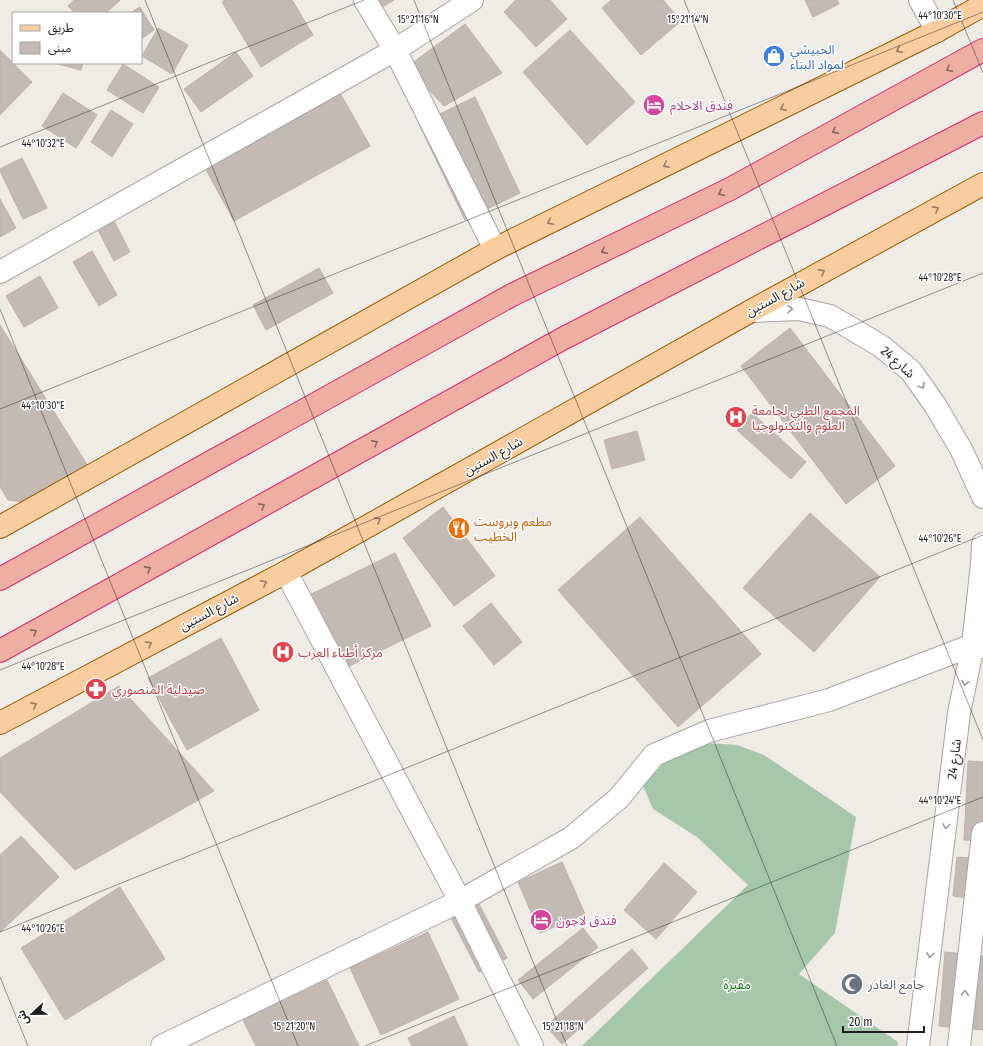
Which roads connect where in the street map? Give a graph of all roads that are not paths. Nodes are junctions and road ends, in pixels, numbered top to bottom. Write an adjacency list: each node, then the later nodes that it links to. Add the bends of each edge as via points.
1 (366, 0): 6 (street)
2 (472, 0): 6 (street)
3 (920, 0): 5 (street)
4 (983, 5): 5 (main road)
5 (937, 31): 10 (main road, one-way to 10)
6 (395, 50): 10 (street); 11 (street)
7 (983, 50): 17 (highway, one-way to 17, via 730,189 512,296)
8 (983, 123): 19 (highway, one-way to 8, via 564,338)
9 (983, 184): 12 (main road, شارع الستين, one-way to 9)
10 (495, 249): 14 (main road)
11 (0, 272)
12 (751, 311): 13 (street, شارع 24, one-way to 13, via 799,309 830,316 881,346 911,371 935,405 961,449); 16 (main road, شارع الستين, one-way to 12)
13 (983, 497)
14 (1, 523)
15 (983, 544): 18 (street, شارع 24)
16 (286, 572): 20 (main road, شارع الستين, one-way to 16); 22 (street)
17 (0, 579)
18 (978, 646): 22 (street, via 829,700 709,731 654,755 619,798 571,838); 25 (street, شارع 24, one-way to 25, via 959,713)
19 (0, 651)
20 (0, 723)
21 (983, 833): 26 (street, one-way to 21)
22 (460, 901): 23 (street); 24 (street)
23 (162, 1046)
24 (532, 1046)
25 (918, 1046)
26 (959, 1046)

